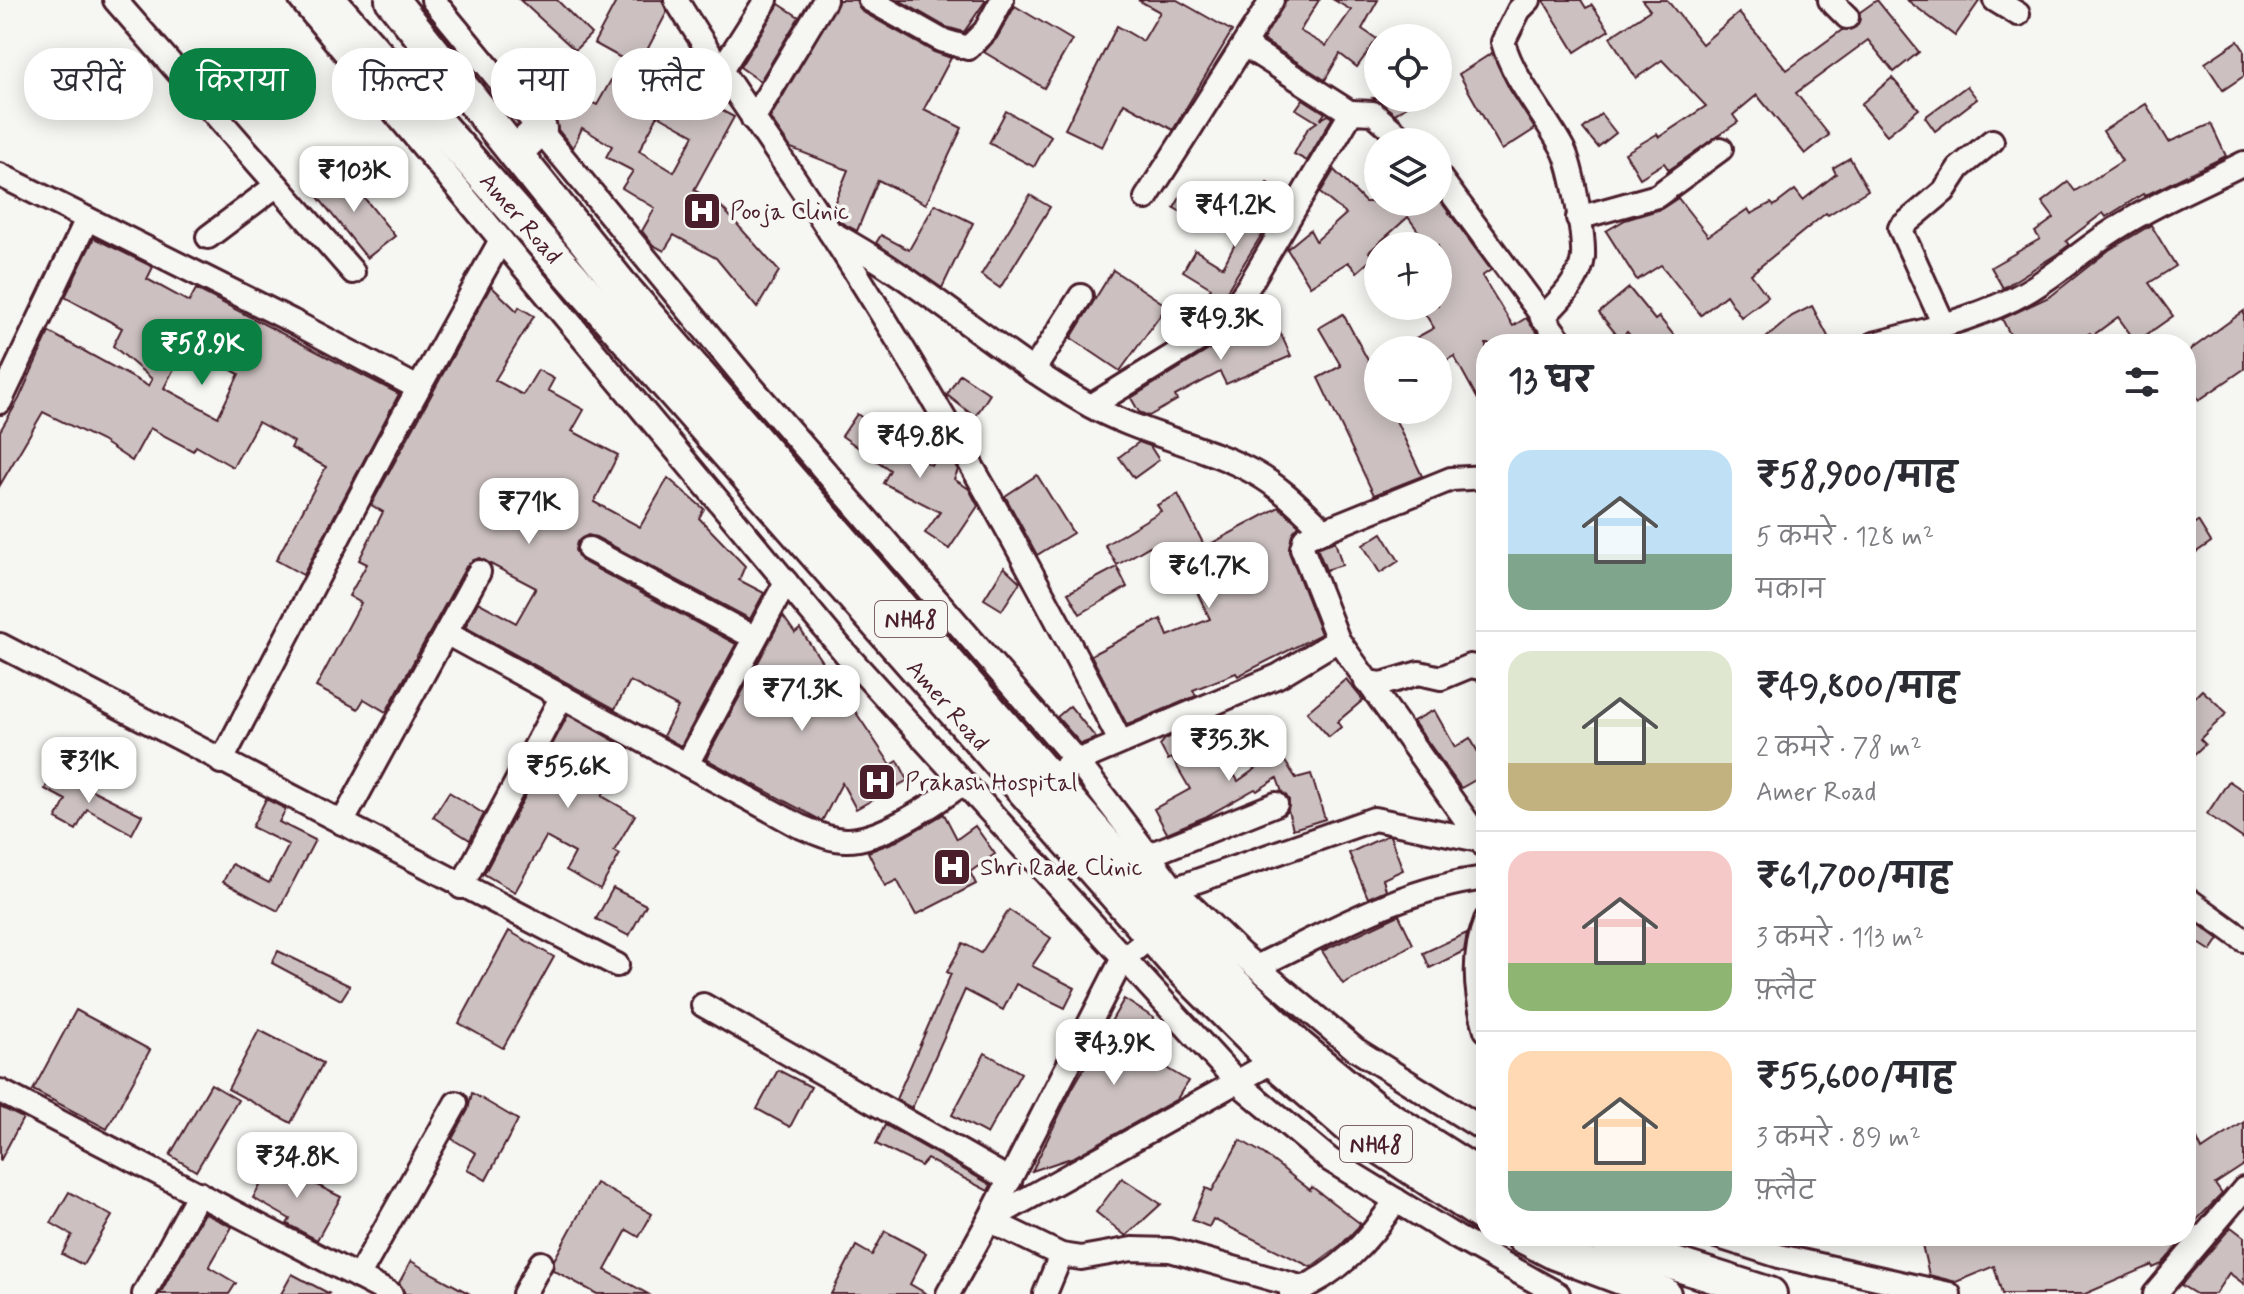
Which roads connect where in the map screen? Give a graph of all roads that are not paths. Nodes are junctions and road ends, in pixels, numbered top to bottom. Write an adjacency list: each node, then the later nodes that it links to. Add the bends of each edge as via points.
1 (115, 0): 30 (street)
2 (301, 0): 37 (street)
3 (329, 0): 75 (highway, Amer Road / NH48)
4 (392, 0): 27 (highway, Amer Road / NH48)
5 (433, 0): 24 (street)
6 (676, 0): 18 (street)
7 (766, 0): 19 (street)
8 (825, 0): 22 (street)
9 (870, 0): 10 (street, via 941,40 968,48 985,31)
10 (1002, 0)
11 (1272, 0): 17 (street)
12 (1529, 0): 33 (street, via 1503,42 1508,60 1564,151)
13 (1830, 0): 16 (street)
14 (1995, 0): 15 (street)
15 (2018, 14)
16 (1847, 17)
17 (1244, 45): 21 (street); 32 (street)
18 (705, 48)
19 (732, 53)
20 (732, 89): 22 (street)
21 (1351, 112): 23 (street, via 1373,113); 47 (street, via 1221,326)
22 (753, 119): 35 (street)
23 (1391, 128)
24 (540, 129): 27 (highway); 61 (street, via 751,386)
25 (1992, 141): 41 (street, via 1900,228)
26 (1721, 149): 33 (street, via 1657,196)
27 (515, 153): 64 (highway, Amer Road / NH48, via 620,284)
28 (2244, 163): 41 (street, via 2157,204 2017,297)
29 (0, 175): 34 (street)
30 (277, 185): 36 (street); 38 (street)
31 (1452, 194): 40 (street)
32 (1146, 198)
33 (1578, 218): 40 (street, via 1583,259 1570,286)
34 (87, 219): 45 (street); 46 (street)
35 (830, 231): 44 (street, via 897,270); 60 (street, via 984,486)
36 (208, 237)
37 (501, 240): 45 (street); 52 (street)
38 (353, 272)
39 (1081, 296): 44 (street)
40 (1542, 318): 42 (street)
41 (1944, 325): 43 (street)
42 (1555, 334)
43 (1911, 334)
44 (1033, 371): 47 (street)
45 (418, 388): 62 (street)
46 (0, 402)
47 (1091, 406): 49 (street, via 1256,474)
48 (1476, 478): 49 (street, via 1451,479)
49 (1325, 531): 55 (street, via 1305,538 1302,548)
50 (589, 549): 54 (street)
51 (479, 572): 53 (street)
52 (786, 582): 54 (street); 65 (street)
53 (446, 633): 59 (street); 67 (street)
54 (755, 638): 63 (street)
55 (1338, 640): 58 (street); 60 (street, via 1278,676)
56 (0, 645): 62 (street)
57 (1476, 667): 58 (street, via 1441,678 1419,673 1382,684)
58 (1366, 682): 68 (street)
59 (562, 696): 63 (street); 72 (street)
60 (1120, 741): 61 (street)
61 (1077, 761): 64 (street); 70 (street)
62 (221, 762): 67 (street)
63 (687, 764): 65 (street, via 799,826 849,840 919,815)
64 (1047, 775): 86 (highway, Amer Road / NH48, via 1192,943 1298,1046 1373,1108)
65 (962, 784): 77 (street)
66 (1276, 804): 70 (street)
67 (342, 823): 72 (street)
68 (1476, 834)
69 (1476, 842): 73 (street, via 1374,819)
70 (1149, 855): 73 (street)
71 (1476, 880): 79 (street, via 1392,902)
72 (461, 887): 78 (street)
73 (1174, 889): 79 (street)
74 (2196, 905): 76 (street)
75 (1152, 936): 77 (street); 81 (highway, Amer Road / NH48)
76 (2244, 940)
77 (1122, 960): 82 (street); 87 (street)
78 (617, 965)
79 (1256, 967): 85 (street, via 1355,1049)
80 (703, 1005): 87 (street)
81 (1274, 1061): 82 (street); 91 (highway, Amer Road / NH48, via 1351,1128)
82 (1238, 1083): 90 (street, via 1330,1160); 92 (street)
83 (0, 1091): 89 (street)
84 (456, 1103): 100 (street)
85 (1476, 1125)
86 (1476, 1174)
87 (1010, 1180): 92 (street)
88 (2244, 1189): 97 (street)
89 (199, 1193): 100 (street); 102 (street)
90 (1396, 1200): 101 (street, via 1358,1252); 107 (street)
91 (1476, 1210)
92 (989, 1220): 98 (street); 105 (street)
93 (1541, 1246): 108 (highway)
94 (1623, 1246): 109 (highway)
95 (1748, 1246): 110 (street)
96 (2196, 1246): 111 (street)
97 (2196, 1246)
98 (1061, 1255): 101 (street, via 1170,1250); 106 (street)
99 (541, 1263): 104 (street)
100 (358, 1277): 103 (street)
101 (1297, 1291)
102 (144, 1294)
103 (391, 1294)
104 (524, 1294)
105 (948, 1294)
106 (1045, 1294)
107 (1558, 1294)
108 (1664, 1294)
109 (1770, 1294)
110 (1949, 1294)
111 (2155, 1294)

